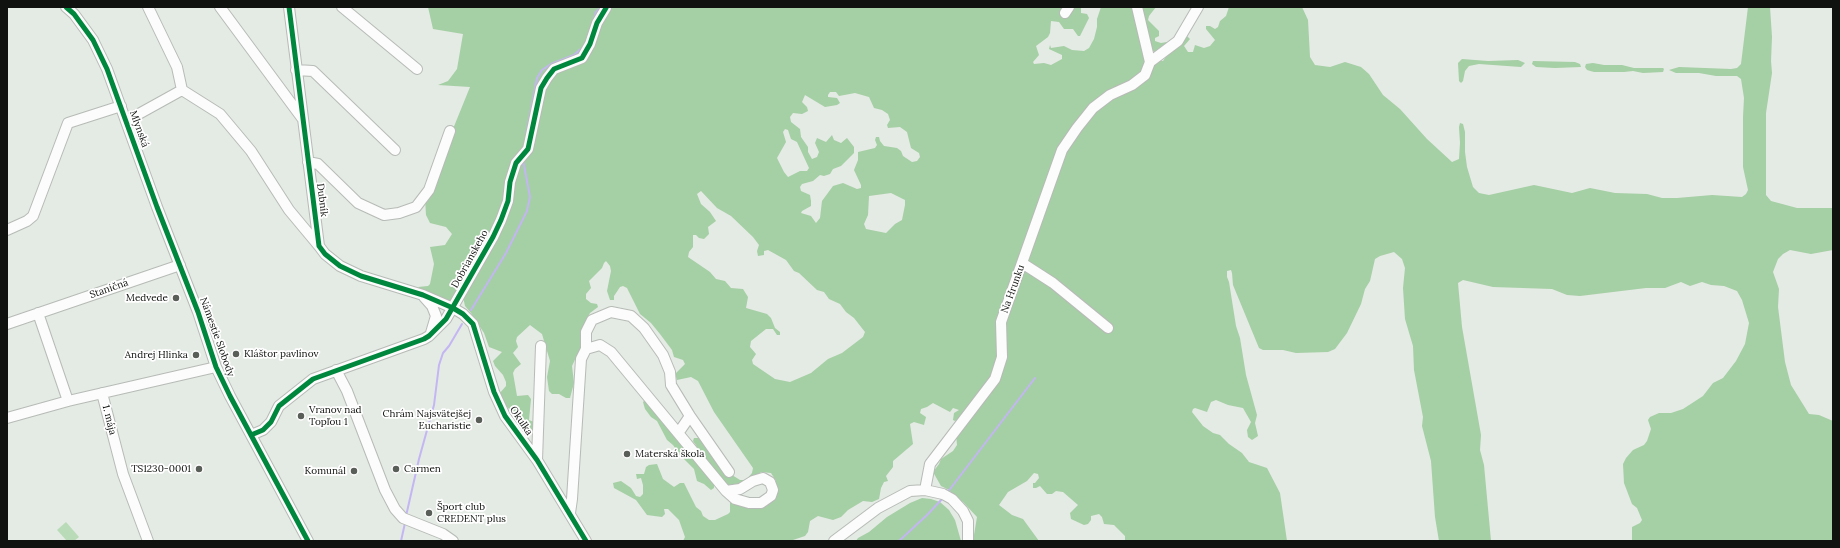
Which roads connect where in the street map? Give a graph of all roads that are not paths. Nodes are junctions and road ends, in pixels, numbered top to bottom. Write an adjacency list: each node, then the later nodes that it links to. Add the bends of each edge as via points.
1 (66, 7): 13 (street, Mlynská, via 93,40)
2 (148, 7): 12 (street, via 177,67)
3 (220, 7): 14 (street, Dubník)
4 (289, 7): 11 (street, Dubník)
5 (342, 7): 10 (street)
6 (1198, 7): 9 (street, via 1178,42)
7 (606, 8): 26 (street, Dobrianskeho, via 582,58 554,69 541,88 528,149 519,159 510,182 508,201 501,220)
8 (1140, 10): 9 (street)
9 (1150, 62): 23 (street, Na Hrunku, via 1145,75 1093,108 1062,150)
10 (417, 69)
11 (296, 70): 14 (street, Dubník); 17 (street, via 313,71)
12 (182, 90): 15 (street); 20 (street, via 220,114 237,132)
13 (121, 106): 15 (street, Mlynská); 21 (street, via 68,123 33,216 28,221)
14 (302, 119): 18 (street, Dubník)
15 (126, 121): 24 (street, Mlynská)
16 (450, 131): 18 (street, Dubník, via 429,190 416,207 399,213 384,215 358,203 318,164)
17 (395, 150)
18 (308, 162): 19 (street, Dubník)
19 (315, 222): 20 (street); 22 (street, Dubník)
20 (302, 228): 22 (street)
21 (7, 230)
22 (319, 246): 25 (street, via 340,266 361,276)
23 (1022, 263): 29 (street, via 1053,282); 46 (street, Na Hrunku, via 1001,322 1002,357 995,379 930,464)
24 (180, 266): 27 (street, Staničná); 33 (street, Námestie Slobody)
25 (423, 296): 26 (street); 30 (street, via 432,306 436,316 434,328)
26 (453, 308): 30 (street, Dobrianskeho); 42 (street, Okulka, via 464,314 471,322 494,392 505,416)
27 (38, 313): 28 (street, Staničná); 36 (street)
28 (7, 324)
29 (1108, 328)
30 (429, 336): 34 (street, Dobrianskeho)
31 (542, 346): 41 (street)
32 (586, 349): 37 (street, via 586,332 592,320 611,312 631,316 644,328 663,355 670,372 671,385); 39 (street, via 600,345 611,352); 45 (street, via 581,359)
33 (216, 367): 35 (street); 40 (street, Námestie Slobody)
34 (336, 370): 40 (street, Dobrianskeho, via 313,379 279,406 271,422 263,430); 52 (street, via 394,509 407,519 443,534)
35 (102, 393): 36 (street, 1. mája); 50 (street, 1. mája, via 123,474)
36 (68, 401): 38 (street, 1. mája)
37 (690, 416): 39 (street); 44 (street)
38 (7, 418)
39 (679, 432): 47 (street)
40 (250, 435): 51 (street, Námestie Slobody)
41 (538, 435): 42 (street); 43 (street)
42 (524, 443): 43 (street, Okulka)
43 (536, 460): 48 (street, Okulka)
44 (729, 472)
45 (573, 480): 48 (street); 49 (street)
46 (926, 490): 54 (street, via 910,491 878,508); 55 (street, via 948,497 963,511 968,521)
47 (726, 491)
48 (557, 492): 49 (street, Okulka)
49 (570, 514): 53 (street, Okulka)
50 (148, 541)
51 (308, 541)
52 (453, 541)
53 (586, 541)
54 (834, 541)
55 (968, 541)

